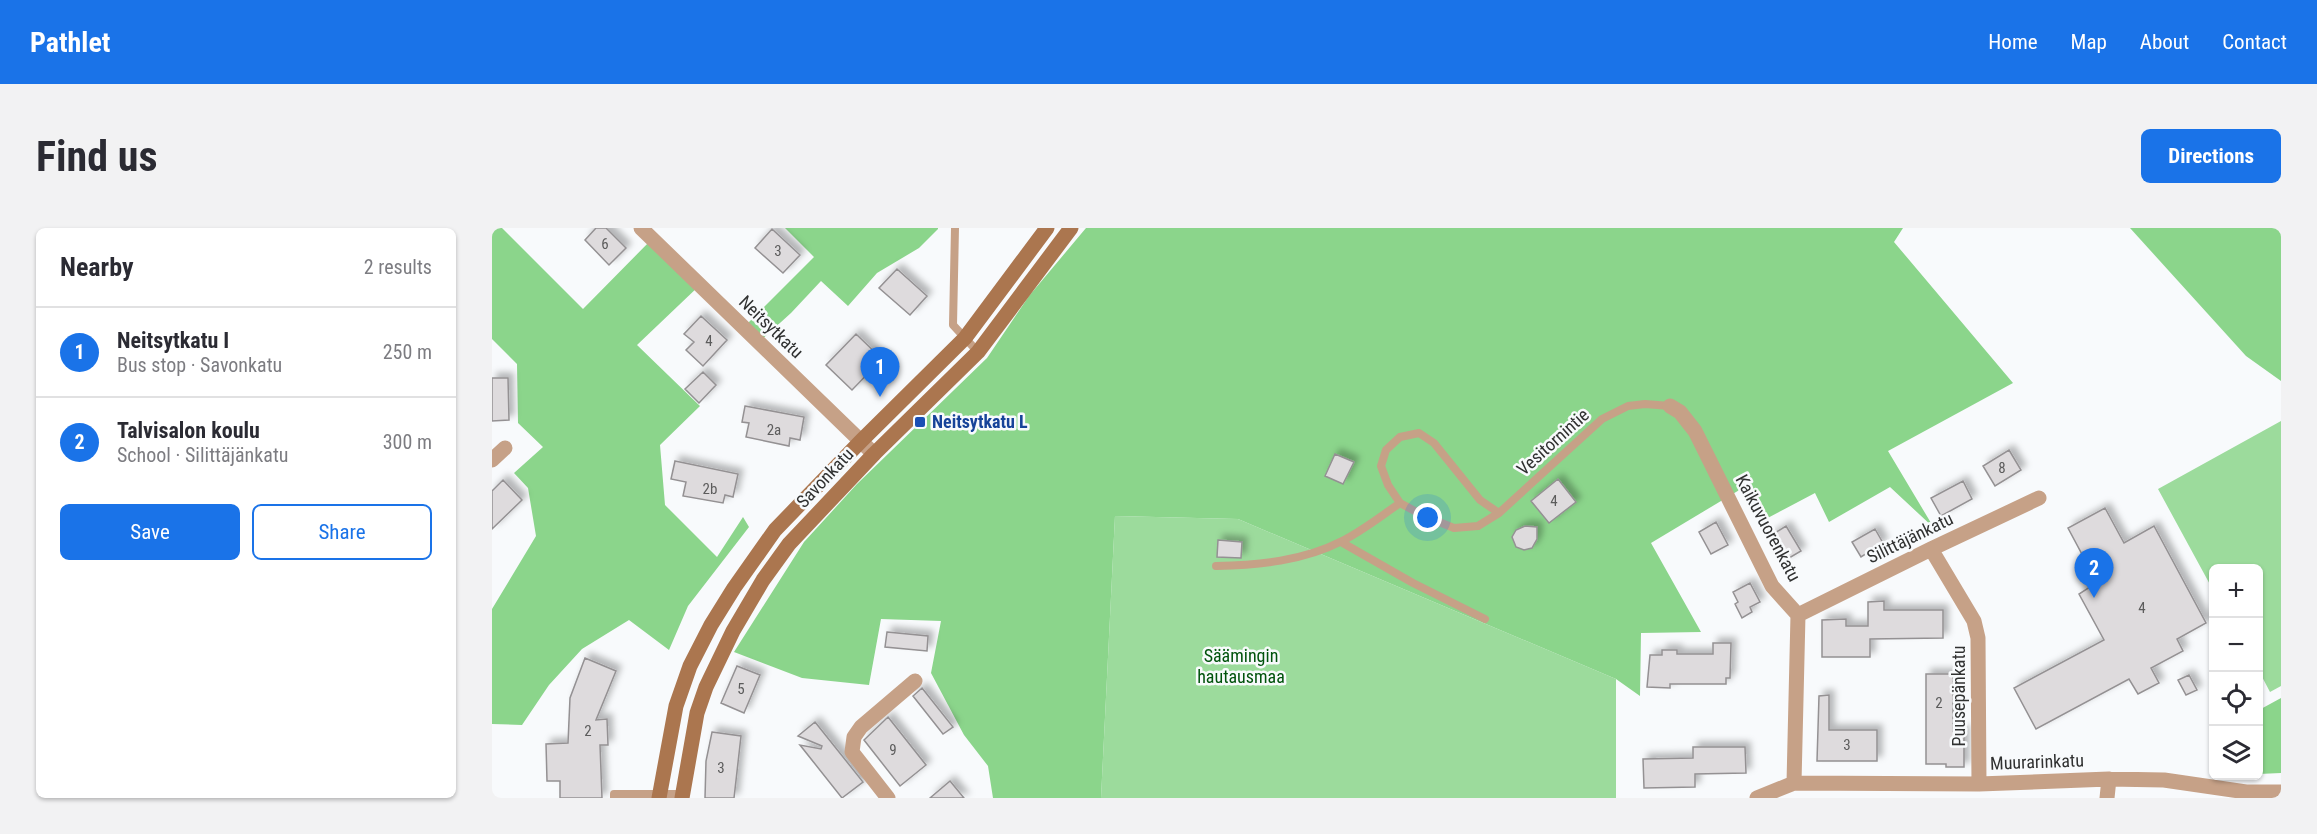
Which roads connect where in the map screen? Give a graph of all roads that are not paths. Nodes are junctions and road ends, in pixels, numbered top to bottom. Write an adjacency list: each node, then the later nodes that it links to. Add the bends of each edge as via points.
1 (641, 228): 8 (street, Neitsytkatu)
2 (956, 228): 5 (lane, via 953,326)
3 (1047, 228): 5 (main road, Savonkatu)
4 (1071, 228): 6 (main road, Savonkatu)
5 (965, 338): 6 (lane); 8 (main road, Savonkatu)
6 (978, 352): 10 (main road, Savonkatu)
7 (1670, 406): 14 (lane, Vesitornintie, via 1628,406 1602,419); 18 (street, Kaikuvuorenkatu, via 1695,431 1772,585)
8 (861, 441): 10 (street, Neitsytkatu); 25 (main road, Savonkatu, via 775,530 711,625 676,705)
9 (505, 448): 11 (street)
10 (874, 454): 26 (main road, Savonkatu, via 789,544 733,631 697,713)
11 (492, 460)
12 (2039, 498): 16 (street, Silittäjänkatu)
13 (1400, 503): 14 (lane, Vesitornintie, via 1454,528 1478,526); 14 (lane, via 1382,466 1386,450 1400,437 1419,433 1434,443 1480,500); 15 (lane)
14 (1499, 513)
15 (1341, 542): 17 (lane, via 1262,565); 19 (lane)
16 (1931, 549): 18 (street, Silittäjänkatu); 23 (street, Puusepänkatu, via 1974,621 1978,638)
17 (1216, 566)
18 (1798, 615): 22 (street)
19 (1485, 619)
20 (915, 681): 28 (street, via 854,737 852,752)
21 (2109, 779): 23 (street, Muurarinkatu); 24 (street, Muurarinkatu, via 2164,780 2246,792); 30 (street)
22 (1794, 783): 23 (street, Muurarinkatu); 29 (street)
23 (1979, 784)
24 (2281, 792)
25 (660, 796): 26 (lane); 27 (lane, via 614,794)
26 (682, 796)
27 (614, 798)
28 (888, 798)
29 (1757, 798)
30 (2107, 798)

